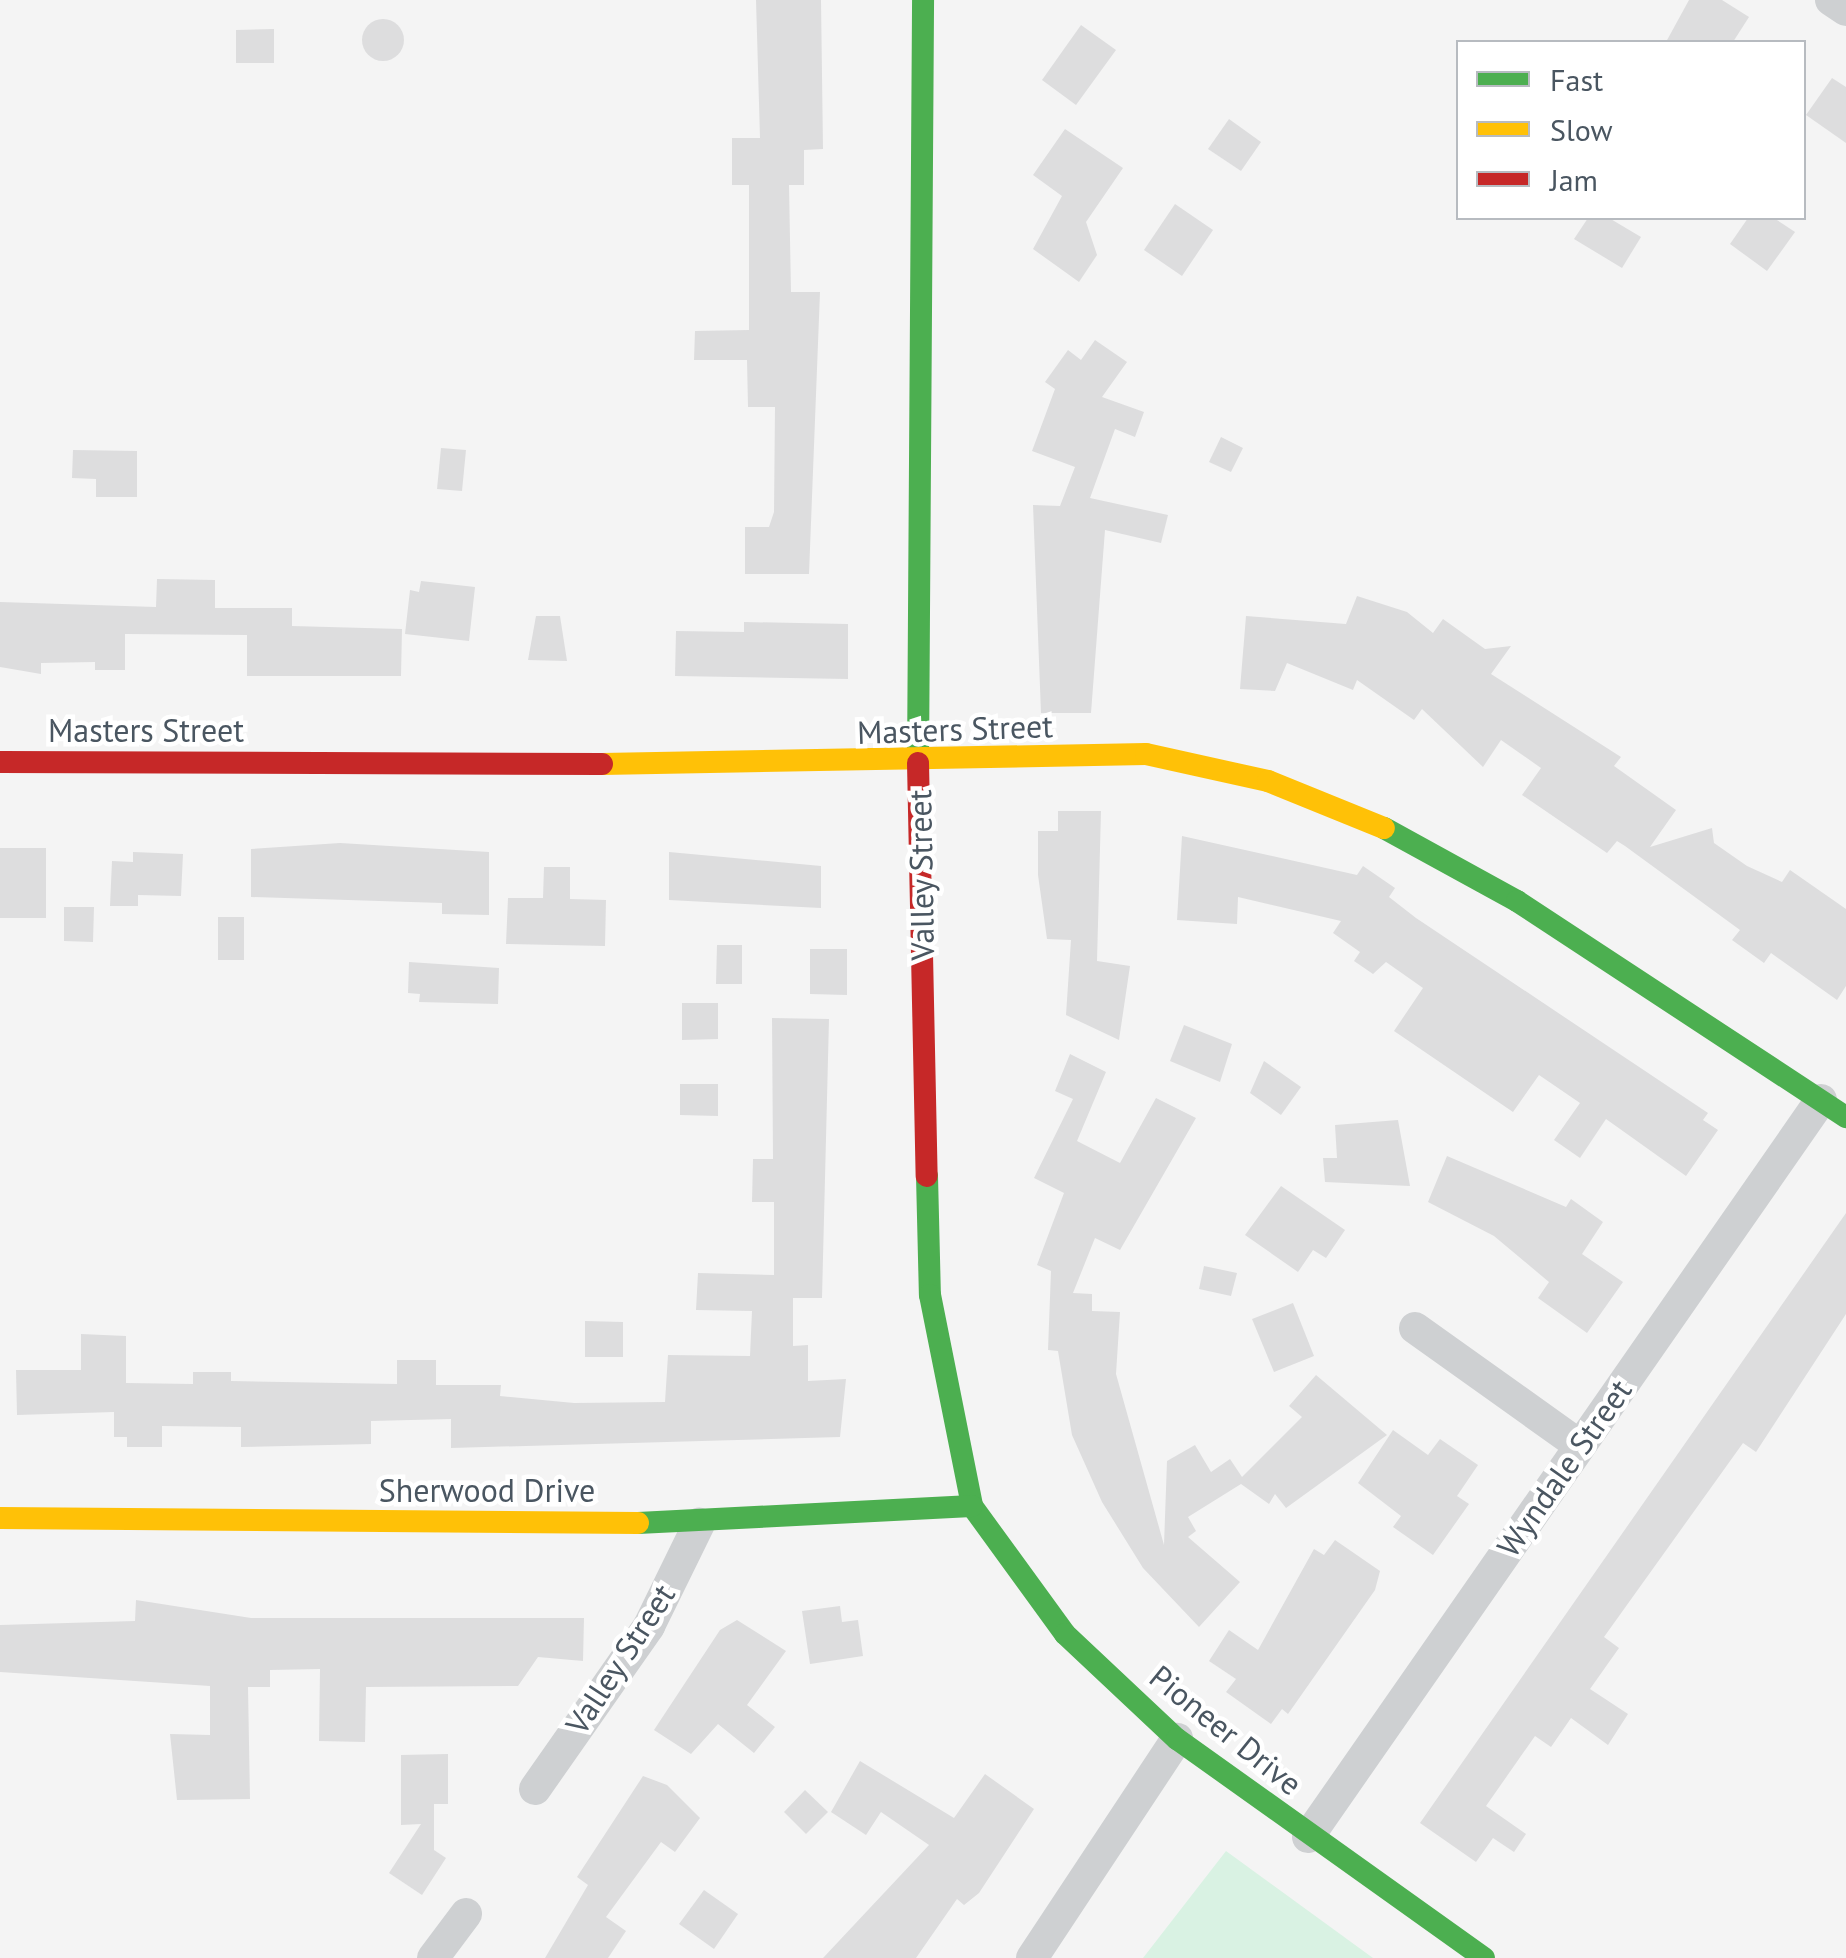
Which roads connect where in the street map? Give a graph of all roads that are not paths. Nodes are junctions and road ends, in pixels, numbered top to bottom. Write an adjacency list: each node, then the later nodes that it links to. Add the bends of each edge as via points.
1 (924, 0): 5 (street, Valley Street)
2 (1831, 0): 3 (street)
3 (1846, 10)
4 (0, 762): 5 (street, Masters Street)
5 (918, 766): 6 (street, Masters Street, via 1146,754 1268,781 1367,819 1516,901); 9 (street, Valley Street, via 930,1294)
6 (1834, 1108): 8 (street, Wyndale Street)
7 (1414, 1328): 8 (street)
8 (1580, 1445): 14 (street, Wyndale Street)
9 (972, 1506): 11 (street, Sherwood Drive); 12 (street, Pioneer Drive, via 1064,1634)
10 (0, 1518): 11 (street, Sherwood Drive)
11 (699, 1524): 13 (street, Valley Street, via 649,1626)
12 (1176, 1739): 14 (street, Pioneer Drive); 17 (street)
13 (535, 1788)
14 (1308, 1837): 18 (street, Pioneer Drive)
15 (466, 1914): 16 (street)
16 (433, 1958)
17 (1032, 1958)
18 (1484, 1958)

